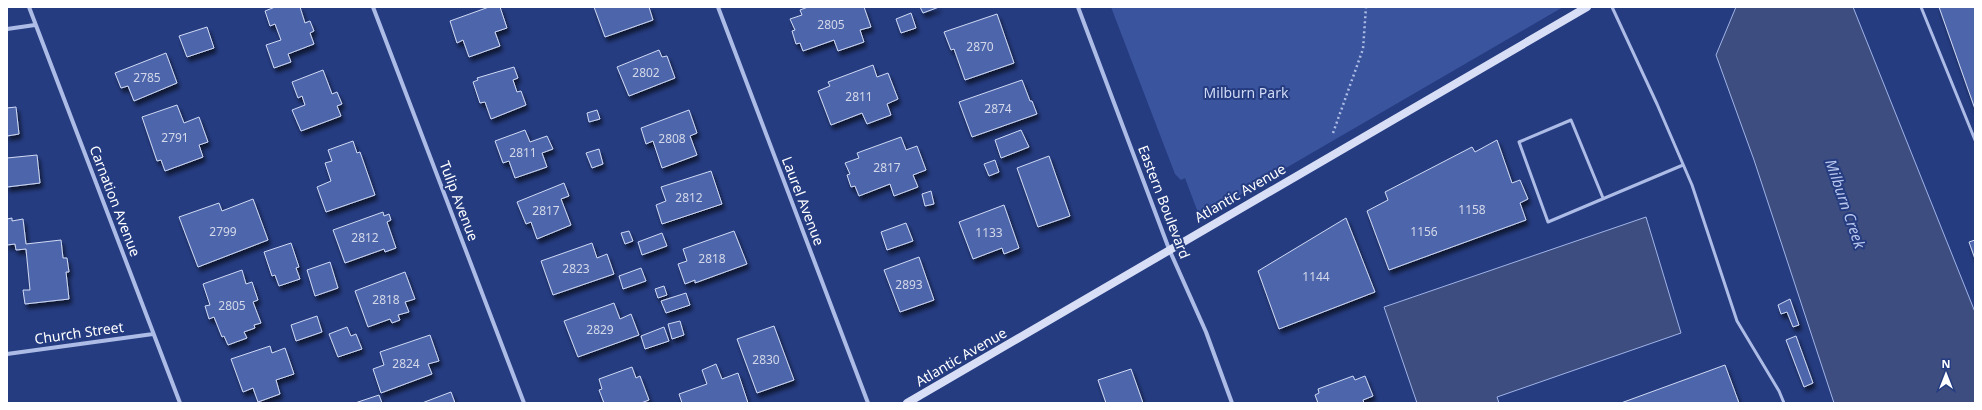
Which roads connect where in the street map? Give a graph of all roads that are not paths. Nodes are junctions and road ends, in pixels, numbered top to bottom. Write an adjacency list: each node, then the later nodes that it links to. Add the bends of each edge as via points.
1 (29, 7): 8 (street, Carnation Avenue)
2 (373, 7): 17 (street, Tulip Avenue)
3 (718, 7): 18 (street, Laurel Avenue)
4 (1078, 7): 13 (street, Eastern Boulevard)
5 (1587, 7): 13 (main road, Atlantic Avenue)
6 (1612, 7): 11 (lane)
7 (1921, 7): 10 (lane)
8 (36, 25): 9 (street); 14 (street, Carnation Avenue)
9 (7, 29)
10 (1975, 140)
11 (1683, 165): 12 (lane); 21 (lane, via 1737,321)
12 (1603, 198): 12 (lane, via 1548,222 1519,142 1571,120)
13 (1169, 249): 19 (main road, Atlantic Avenue); 20 (street, Eastern Boulevard, via 1206,332)
14 (154, 334): 15 (street, Church Street); 16 (street, Carnation Avenue)
15 (7, 354)
16 (180, 403)
17 (524, 403)
18 (868, 403)
19 (907, 403)
20 (1232, 403)
21 (1784, 403)

